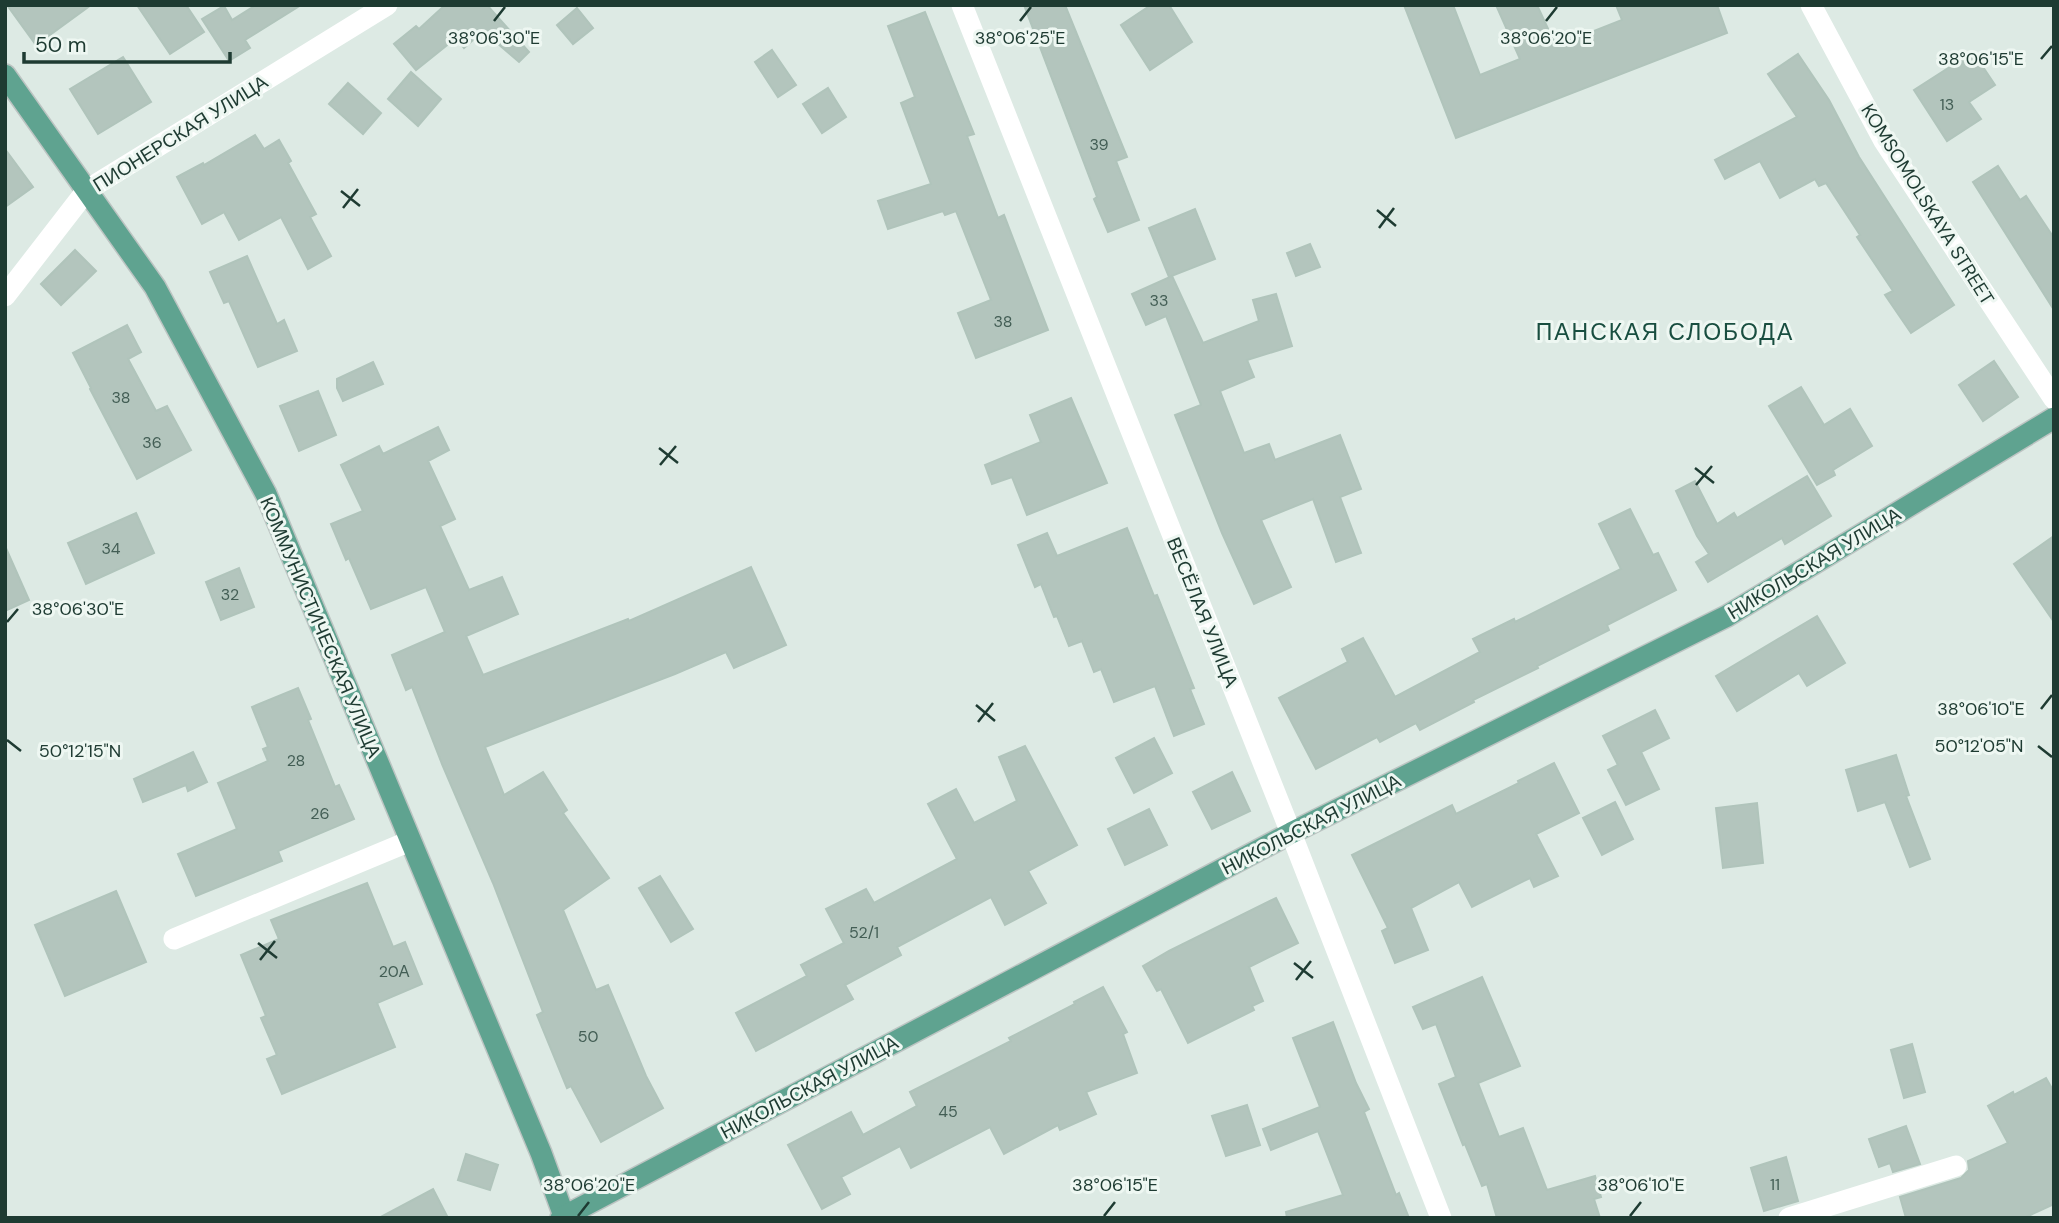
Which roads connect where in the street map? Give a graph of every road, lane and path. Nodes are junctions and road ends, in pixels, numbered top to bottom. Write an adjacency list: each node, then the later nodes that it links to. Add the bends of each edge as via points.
1 (387, 5): 5 (street, ПИОНЕРСКАЯ УЛИЦА)
2 (1811, 5): 7 (street, KOMSOMOLSKAYA STREET, via 1884,141)
3 (963, 6): 9 (street, ВЕСЁЛАЯ УЛИЦА)
4 (5, 75): 5 (main road, КОММУНИСТИЧЕСКАЯ УЛИЦА)
5 (87, 190): 6 (street, ПИОНЕРСКАЯ УЛИЦА); 10 (main road, КОММУНИСТИЧЕСКАЯ УЛИЦА, via 155,287 266,494)
6 (5, 296)
7 (2054, 399)
8 (2054, 418): 9 (main road, НИКОЛЬСКАЯ УЛИЦА, via 1727,616)
9 (1291, 833): 13 (main road, НИКОЛЬСКАЯ УЛИЦА); 14 (street, ВЕСЁЛАЯ УЛИЦА)
10 (410, 841): 11 (street); 13 (main road, КОММУНИСТИЧЕСКАЯ УЛИЦА, via 541,1153)
11 (174, 939)
12 (1956, 1166): 15 (street)
13 (563, 1217)
14 (1441, 1218)
15 (1789, 1218)

